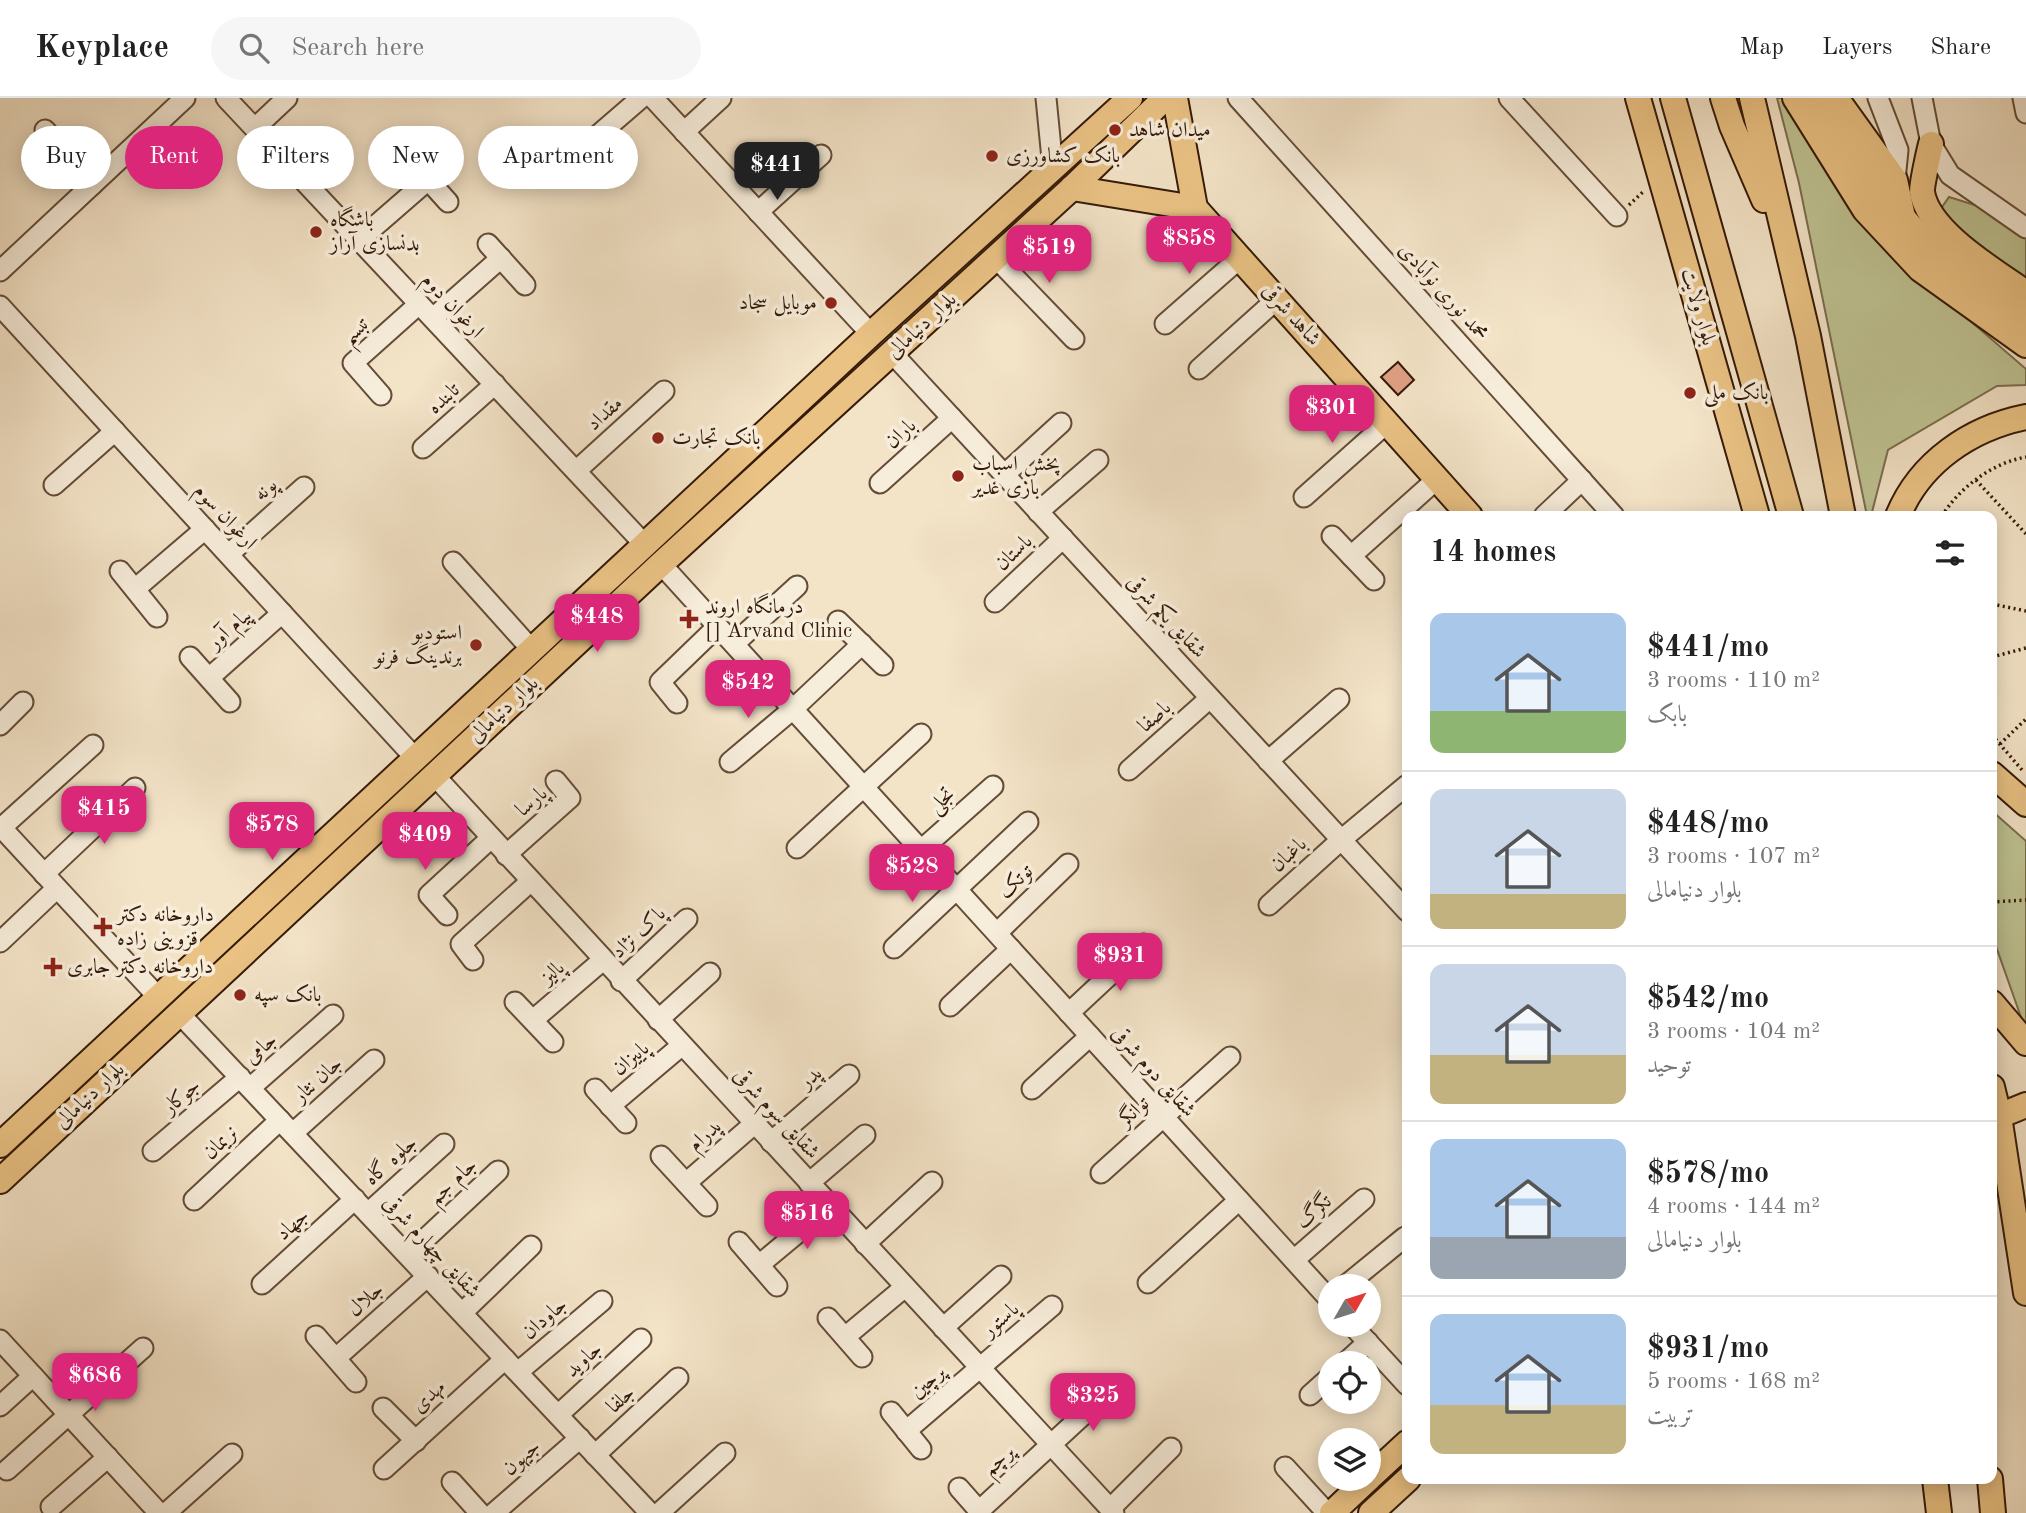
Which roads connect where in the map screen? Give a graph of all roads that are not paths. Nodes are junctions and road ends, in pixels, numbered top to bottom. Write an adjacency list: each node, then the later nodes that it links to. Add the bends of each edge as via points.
1 (185, 98): 30 (street)
2 (226, 98): 24 (street, ارغوان دوم)
3 (287, 98): 25 (street)
4 (640, 98): 26 (street)
5 (653, 98): 27 (street)
6 (721, 98): 27 (street)
7 (1046, 98): 31 (street)
8 (1130, 98): 31 (main road, بلوار دنیامالی)
9 (1165, 98): 33 (main road, بلوار دنیامالی)
10 (1175, 98): 39 (main road)
11 (1238, 98): 75 (street, محمد نوری نوآبادی)
12 (1510, 98): 41 (street)
13 (1639, 98): 83 (main road, بلوار ولایت)
14 (1674, 98): 84 (main road, بلوار ولایت)
15 (1723, 98): 47 (main road)
16 (1752, 98): 47 (main road)
17 (1795, 98): 59 (main road, via 1874,220 1920,269)
18 (1816, 98): 42 (main road, via 1873,184)
19 (1836, 98): 32 (main road)
20 (1878, 98): 32 (street, via 1898,150)
21 (1922, 98): 28 (street)
22 (2023, 98): 23 (street)
23 (2026, 113)
24 (253, 126)
25 (257, 126)
26 (608, 126)
27 (684, 132): 40 (street)
28 (1931, 144): 43 (street, via 1950,175); 50 (main road, via 1922,191 1930,211 1951,239)
29 (821, 155): 40 (street)
30 (111, 167)
31 (1053, 169): 57 (main road, بلوار دنیامالی)
32 (1895, 180): 42 (main road)
33 (1072, 188): 39 (main road); 45 (main road, بلوار دنیامالی)
34 (88, 189): 48 (street)
35 (312, 189): 44 (street, ارغوان دوم)
36 (418, 189): 44 (street)
37 (436, 189): 38 (street)
38 (448, 202)
39 (1195, 208): 46 (main road, شاهد شرقی)
40 (758, 212): 57 (street)
41 (1617, 216)
42 (1904, 218): 55 (main road, via 1930,248)
43 (2026, 228)
44 (359, 240): 52 (street, ارغوان دوم)
45 (996, 258): 58 (street); 60 (main road, بلوار دنیامالی)
46 (1240, 258): 51 (main road, شاهد شرقی); 56 (street)
47 (1789, 259): 85 (main road)
48 (0, 271)
49 (525, 285): 54 (street, via 494,251)
50 (2026, 293)
51 (1277, 299): 61 (street); 68 (main road, شاهد شرقی)
52 (419, 304): 54 (street, ارغوان دوم); 64 (street, تبسم, via 353,363)
53 (0, 306): 69 (street, ارغوان سوم)
54 (433, 318): 62 (street, ارغوان دوم)
55 (2026, 319)
56 (1165, 324)
57 (871, 334): 92 (main road, بلوار دنیامالی)
58 (1074, 339)
59 (2026, 345)
60 (892, 353): 66 (street, شقایق یکم شرقی); 92 (main road, بلوار دنیامالی)
61 (1199, 369)
62 (495, 384): 70 (street, تابنده); 72 (street, ارغوان دوم)
63 (664, 391): 72 (street, مقداد)
64 (381, 395)
65 (2026, 417): 86 (main road, via 2001,422 1963,440 1926,470)
66 (952, 418): 73 (street, شقایق یکم شرقی); 76 (street, باران)
67 (1061, 423): 73 (street)
68 (1387, 423): 74 (main road, شاهد شرقی); 79 (street)
69 (115, 431): 77 (street); 88 (street, ارغوان سوم)
70 (423, 447)
71 (1098, 460): 87 (street)
72 (576, 471): 92 (street, ارغوان دوم)
73 (1004, 475): 87 (street, شقایق یکم شرقی)
74 (1437, 479): 80 (main road, شاهد شرقی); 93 (street)
75 (1582, 480): 81 (street); 82 (street, محمد نوری نوآبادی)
76 (880, 483)
77 (54, 485)
78 (304, 487): 91 (street, پونه)
79 (1304, 497)
80 (1466, 511)
81 (1549, 511)
82 (1610, 511)
83 (1757, 511)
84 (1790, 511)
85 (1842, 511)
86 (1900, 511)
87 (1038, 512): 90 (street, شقایق یکم شرقی)
88 (205, 529): 91 (street, ارغوان سوم); 98 (street)
89 (1332, 536): 93 (street)
90 (1063, 538): 99 (street, باستان); 110 (street, شقایق یکم شرقی)
91 (229, 554): 100 (street, ارغوان سوم)
92 (653, 554): 103 (street, شقایق دوم شرقی); 106 (main road, بلوار دنیامالی); 121 (main road, بلوار دنیامالی)
93 (1351, 556): 96 (street)
94 (453, 562): 106 (street)
95 (120, 570): 98 (street)
96 (1374, 580)
97 (797, 586): 105 (street)
98 (135, 589): 101 (street)
99 (995, 601)
100 (282, 612): 109 (street, پیام آور); 121 (street, ارغوان سوم)
101 (157, 617)
102 (838, 621): 104 (street)
103 (718, 626): 105 (street, شقایق دوم شرقی); 114 (street, via 660,682)
104 (862, 644): 108 (street); 115 (street)
105 (734, 645): 115 (street, شقایق دوم شرقی)
106 (532, 650): 121 (main road, بلوار دنیامالی)
107 (190, 657): 109 (street)
108 (883, 665)
109 (209, 678): 113 (street)
110 (1210, 698): 119 (street, شقایق یکم شرقی); 122 (street, باصفا)
111 (1339, 699): 119 (street)
112 (23, 702): 116 (street)
113 (230, 702)
114 (677, 703)
115 (793, 709): 120 (street); 126 (street, شقایق دوم شرقی)
116 (0, 725)
117 (920, 734): 126 (street)
118 (93, 745): 131 (street)
119 (1268, 761): 133 (street, شقایق یکم شرقی)
120 (730, 762)
121 (425, 767): 132 (street, شقایق سوم شرقی); 154 (main road, بلوار دنیامالی); 158 (main road, بلوار دنیامالی)
122 (1129, 770)
123 (1997, 778): 129 (main road)
124 (556, 780): 136 (street, پارسا, via 570,798)
125 (993, 786): 135 (street, تجلی)
126 (863, 787): 134 (street); 135 (street, شقایق دوم شرقی)
127 (135, 788): 138 (street)
128 (1402, 789): 133 (street, باغبان)
129 (2026, 804)
130 (1028, 822): 140 (street)
131 (0, 827): 138 (street)
132 (491, 838): 136 (street, شقایق سوم شرقی); 143 (street, via 429,895)
133 (1341, 840): 141 (street, باغبان); 142 (street, شقایق یکم شرقی)
134 (797, 848)
135 (921, 850): 140 (street, شقایق دوم شرقی)
136 (506, 855): 139 (street, شقایق سوم شرقی)
137 (1068, 864): 145 (street, توتک)
138 (51, 881): 146 (street); 154 (street)
139 (531, 881): 150 (street, via 461,944); 151 (street, شقایق سوم شرقی)
140 (957, 890): 145 (street, شقایق دوم شرقی); 148 (street)
141 (1269, 905)
142 (1402, 906)
143 (447, 915)
144 (687, 919): 153 (street, پاک نژاد)
145 (996, 933): 149 (street, شقایق دوم شرقی)
146 (0, 942)
147 (1143, 944): 159 (street)
148 (894, 947)
149 (1011, 949): 156 (street); 159 (street, شقایق دوم شرقی)
150 (473, 960)
151 (603, 960): 153 (street, شقایق سوم شرقی); 161 (street, پالیز)
152 (709, 973): 162 (street)
153 (621, 981): 162 (street, شقایق سوم شرقی)
154 (159, 998): 184 (main road, بلوار دنیامالی)
155 (515, 1002): 161 (street)
156 (950, 1006)
157 (1997, 1009): 165 (main road)
158 (179, 1013): 170 (street, شقایق چهارم شرقی); 189 (main road, بلوار دنیامالی)
159 (1069, 1013): 163 (street, شقایق دوم شرقی)
160 (333, 1015): 170 (street, جامی)
161 (533, 1020): 164 (street)
162 (657, 1020): 166 (street, شقایق سوم شرقی)
163 (1090, 1036): 172 (street); 175 (street, شقایق دوم شرقی)
164 (553, 1042)
165 (2026, 1043)
166 (681, 1046): 174 (street, پاییزان); 177 (street, شقایق سوم شرقی)
167 (1230, 1057): 175 (street, توانگر)
168 (374, 1060): 179 (street, جان نثار)
169 (849, 1075): 182 (street, پدر)
170 (245, 1083): 179 (street, شقایق چهارم شرقی); 185 (street, جوکار)
171 (595, 1089): 174 (street, پاییزان)
172 (1032, 1089)
173 (2026, 1105): 178 (main road)
174 (610, 1106): 176 (street, پاییزان)
175 (1163, 1116): 188 (street, توانگر); 195 (street, شقایق دوم شرقی)
176 (626, 1123)
177 (754, 1124): 182 (street, شقایق سوم شرقی); 191 (street, پدرام)
178 (1997, 1125)
179 (286, 1126): 194 (street, نریمان); 196 (street, شقایق چهارم شرقی)
180 (865, 1135): 192 (street)
181 (1997, 1137): 214 (main road)
182 (771, 1142): 192 (street, شقایق سوم شرقی)
183 (444, 1144): 196 (street, جلوه گاه)
184 (0, 1145)
185 (153, 1152)
186 (661, 1156): 191 (street, پدرام)
187 (498, 1171): 203 (street, جام جم)
188 (1101, 1173)
189 (0, 1181)
190 (932, 1182): 201 (street)
191 (686, 1183): 197 (street, پدرام)
192 (809, 1183): 198 (street, شقایق سوم شرقی)
193 (1364, 1199): 204 (street, تگرگ)
194 (194, 1200)
195 (1238, 1200): 204 (street, شقایق دوم شرقی); 209 (street)
196 (362, 1206): 203 (street, شقایق چهارم شرقی); 210 (street, جهاد)
197 (707, 1206)
198 (830, 1206): 201 (street, شقایق سوم شرقی); 205 (street)
199 (1402, 1239): 206 (street)
200 (739, 1242): 205 (street)
201 (865, 1244): 212 (street, شقایق سوم شرقی)
202 (531, 1246): 217 (street)
203 (408, 1255): 207 (street, شقایق چهارم شرقی)
204 (1294, 1260): 213 (street, شقایق دوم شرقی)
205 (759, 1265): 211 (street)
206 (1360, 1274)
207 (428, 1276): 217 (street, شقایق چهارم شرقی); 229 (street, جلال)
208 (1001, 1276): 219 (street)
209 (1148, 1283)
210 (262, 1284)
211 (777, 1286)
212 (905, 1287): 219 (street, شقایق سوم شرقی); 221 (street)
213 (1318, 1287)
214 (2026, 1293)
215 (602, 1301): 230 (street, جاودان)
216 (1052, 1306): 231 (street, پاستور)
217 (462, 1313): 230 (street, شقایق چهارم شرقی)
218 (828, 1318): 221 (street)
219 (943, 1328): 231 (street, شقایق سوم شرقی)
220 (316, 1336): 229 (street)
221 (845, 1337): 228 (street)
222 (1363, 1337): 225 (street)
223 (641, 1339): 243 (street, جاوید)
224 (0, 1340): 232 (street)
225 (1368, 1342): 227 (street); 234 (street)
226 (143, 1348): 242 (street)
227 (1358, 1351)
228 (862, 1357)
229 (336, 1359): 235 (street)
230 (512, 1366): 243 (street, شقایق چهارم شرقی); 246 (street, مهدی)
231 (980, 1368): 244 (street, پرچین); 247 (street, شقایق سوم شرقی)
232 (33, 1376): 239 (street); 242 (street)
233 (678, 1378): 253 (street, جلفا)
234 (1402, 1379)
235 (356, 1382)
236 (1318, 1388): 238 (street)
237 (1108, 1392): 247 (street, پرچم)
238 (1310, 1395)
239 (0, 1406)
240 (383, 1408): 246 (street)
241 (891, 1412): 244 (street, پرچین)
242 (68, 1414): 254 (street); 258 (street)
243 (558, 1415): 245 (street, شقایق چهارم شرقی)
244 (906, 1431): 250 (street, پرچین)
245 (580, 1438): 253 (street, شقایق چهارم شرقی); 271 (street, جیهون)
246 (416, 1441): 257 (street, مهدی)
247 (1051, 1445): 266 (street, شقایق سوم شرقی); 267 (street, پرچم)
248 (1171, 1448): 266 (street)
249 (1402, 1448): 256 (main road)
250 (921, 1449)
251 (232, 1454): 269 (street)
252 (724, 1454): 273 (street)
253 (596, 1455): 272 (street, شقایق چهارم شرقی)
254 (108, 1457): 265 (street); 268 (street)
255 (1285, 1467): 274 (street)
256 (1381, 1467)
257 (384, 1469)
258 (7, 1470)
259 (452, 1482): 270 (street)
260 (1403, 1484): 275 (main road)
261 (1936, 1484): 276 (main road)
262 (1990, 1484): 277 (main road)
263 (959, 1488): 267 (street, پرچم)
264 (1354, 1491): 274 (main road)
265 (51, 1507)
266 (1112, 1511)
267 (980, 1512)
268 (159, 1513)
269 (166, 1513)
270 (480, 1513)
271 (494, 1513)
272 (650, 1513)
273 (659, 1513)
274 (1329, 1513)
275 (1371, 1513)
276 (1939, 1513)
277 (1993, 1513)

